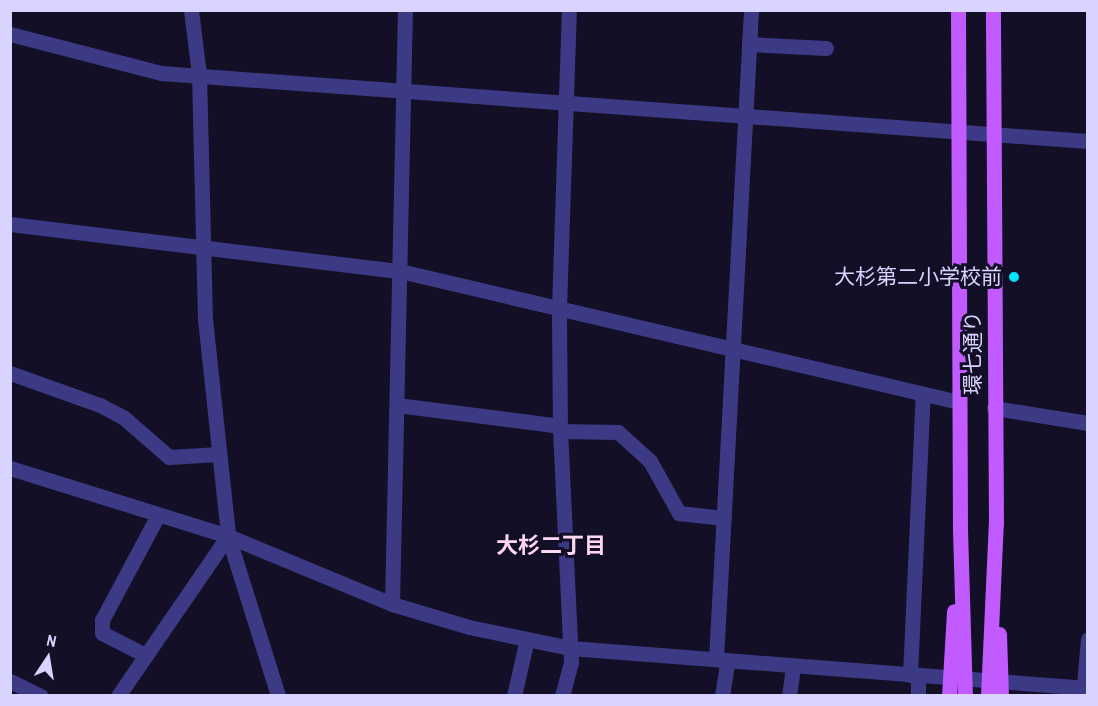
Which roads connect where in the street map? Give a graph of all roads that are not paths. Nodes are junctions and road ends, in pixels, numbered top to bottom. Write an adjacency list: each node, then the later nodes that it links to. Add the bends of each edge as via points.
1 (191, 10): 10 (street)
2 (405, 10): 11 (street)
3 (569, 10): 12 (street)
4 (751, 10): 8 (street)
5 (958, 10): 14 (main road, 環七通り)
6 (993, 10): 15 (main road, 環七通り)
7 (10, 34): 10 (street, via 161,73)
8 (749, 44): 9 (street); 13 (street)
9 (826, 48)
10 (199, 74): 11 (street); 18 (street)
11 (404, 92): 12 (street); 19 (street)
12 (567, 105): 13 (street); 20 (street)
13 (747, 115): 14 (street); 21 (street)
14 (958, 130): 15 (street); 24 (main road, 環七通り)
15 (992, 133): 16 (street); 26 (main road, 環七通り)
16 (1088, 141)
17 (10, 224): 18 (street)
18 (203, 249): 19 (street); 29 (street, via 205,319)
19 (400, 271): 20 (street); 25 (street)
20 (559, 308): 21 (street); 28 (street)
21 (734, 352): 23 (street); 32 (street)
22 (10, 373): 29 (street, via 123,417 169,457)
23 (923, 394): 24 (street); 42 (street)
24 (959, 402): 33 (main road, 環七通り)
25 (397, 405): 28 (street); 35 (street)
26 (994, 408): 27 (street); 46 (main road, 環七通り)
27 (1088, 423)
28 (560, 429): 32 (street, via 618,432 650,461 679,513); 38 (street)
29 (219, 454): 34 (street)
30 (10, 468): 31 (street)
31 (158, 514): 34 (street); 39 (street, via 102,620 102,633)
32 (724, 518): 40 (street)
33 (960, 530): 43 (main road); 44 (main road, 環七通り)
34 (228, 536): 35 (street); 39 (street); 50 (street)
35 (392, 604): 36 (street)
36 (527, 639): 38 (street); 51 (street)
37 (1088, 639): 47 (street)
38 (570, 648): 40 (street); 52 (street, via 571,663)
39 (145, 656): 49 (street)
40 (722, 660): 41 (street); 53 (street)
41 (793, 667): 42 (street); 54 (street)
42 (914, 676): 43 (street); 55 (street)
43 (949, 678): 44 (street); 56 (main road)
44 (965, 679): 46 (street); 57 (main road, 環七通り)
45 (10, 681): 48 (street)
46 (994, 688): 47 (street)
47 (1085, 690)
48 (41, 696)
49 (118, 696)
50 (278, 696)
51 (514, 696)
52 (562, 696)
53 (722, 696)
54 (789, 696)
55 (918, 696)
56 (948, 696)
57 (964, 696)

